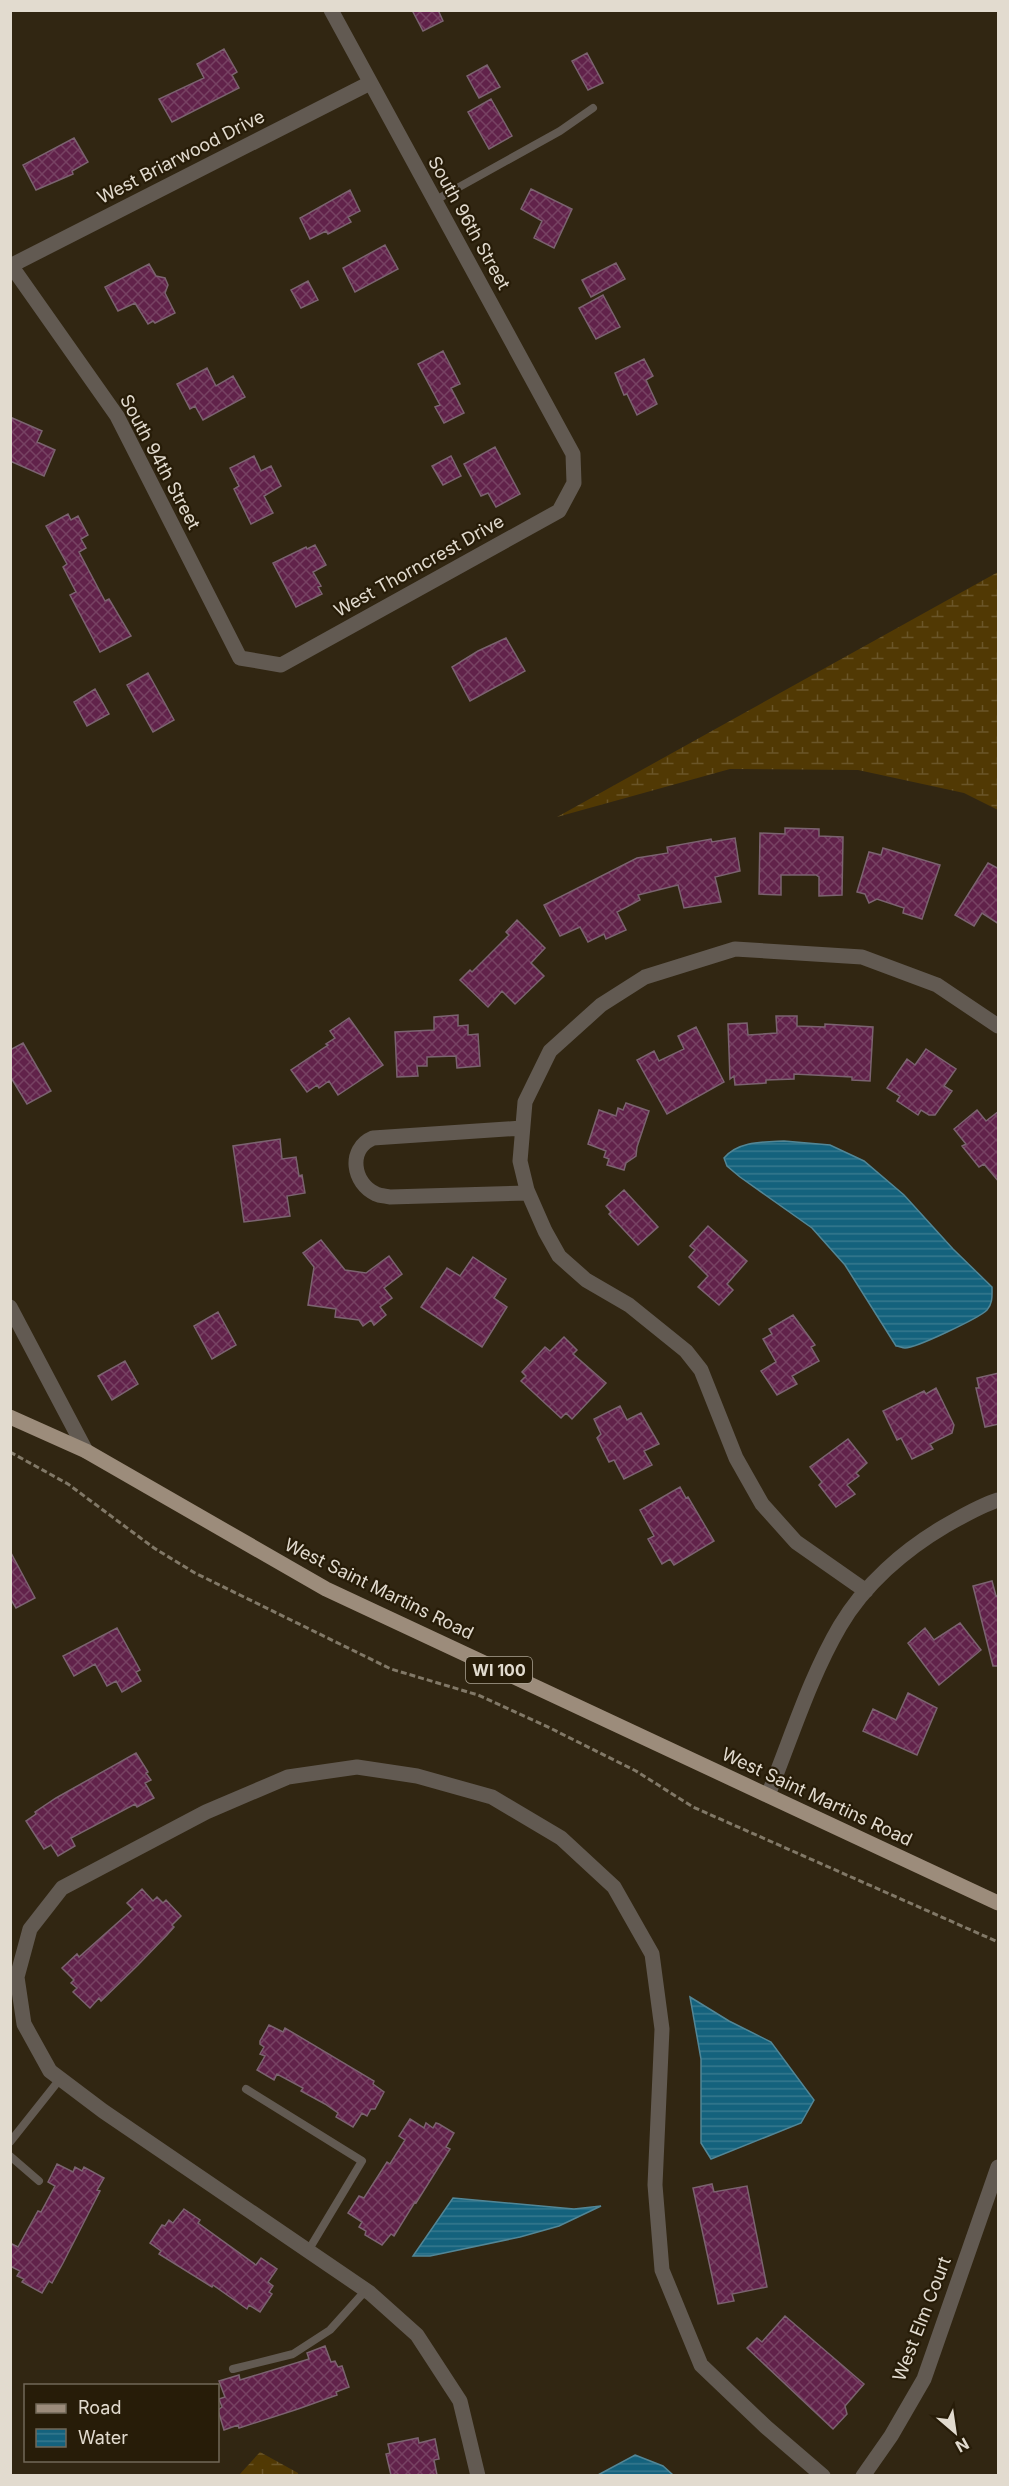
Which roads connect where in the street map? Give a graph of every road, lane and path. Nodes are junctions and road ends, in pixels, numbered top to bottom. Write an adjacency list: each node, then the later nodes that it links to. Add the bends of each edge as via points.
1 (331, 10): 2 (street, South 96th Street)
2 (370, 83): 4 (street, South 96th Street); 5 (street, West Briarwood Drive)
3 (593, 108): 4 (lane, via 560,131)
4 (434, 201): 6 (street, South 96th Street)
5 (11, 266): 7 (street, South 94th Street, via 117,416)
6 (573, 454): 7 (street, West Thorncrest Drive, via 574,483 559,511 281,665)
7 (240, 658)
8 (999, 1026): 9 (street, via 937,985 862,957 735,949 645,977 601,1005 550,1051 525,1102)
9 (522, 1128): 10 (street, via 520,1161); 10 (street, via 374,1138 358,1148 356,1167 366,1187 390,1197)
10 (528, 1193): 16 (street, via 560,1256 586,1280 628,1305 686,1351 701,1370 736,1458 762,1504 796,1542)
11 (10, 1307): 13 (street)
12 (10, 1417): 13 (main road, West Saint Martins Road / WI 100)
13 (86, 1451): 17 (main road, West Saint Martins Road / WI 100, via 326,1589)
14 (10, 1452): 19 (path, via 68,1484 154,1548 195,1573 391,1670 478,1695 550,1728 604,1754 693,1807)
15 (999, 1500): 16 (street, via 984,1504 931,1534 893,1563)
16 (866, 1591): 17 (street, via 840,1625)
17 (768, 1795): 18 (main road, West Saint Martins Road / WI 100)
18 (999, 1903)
19 (999, 1942)
20 (15, 1969): 21 (street, via 24,2024 50,2071); 31 (street, via 30,1929 62,1888 206,1812 288,1777 357,1767 417,1776 492,1797 561,1838 614,1887 652,1953 662,2029 655,2185 662,2270 701,2364)
21 (60, 2079): 23 (lane); 27 (street)
22 (246, 2089): 27 (lane, via 362,2161)
23 (10, 2142)
24 (10, 2156): 26 (lane)
25 (999, 2167): 32 (street, West Elm Court, via 924,2379)
26 (39, 2181)
27 (308, 2251): 28 (street)
28 (366, 2290): 29 (lane, via 330,2330 293,2354); 30 (street, via 417,2335 460,2402)
29 (232, 2370)
30 (478, 2475)
31 (823, 2475)
32 (863, 2475)

